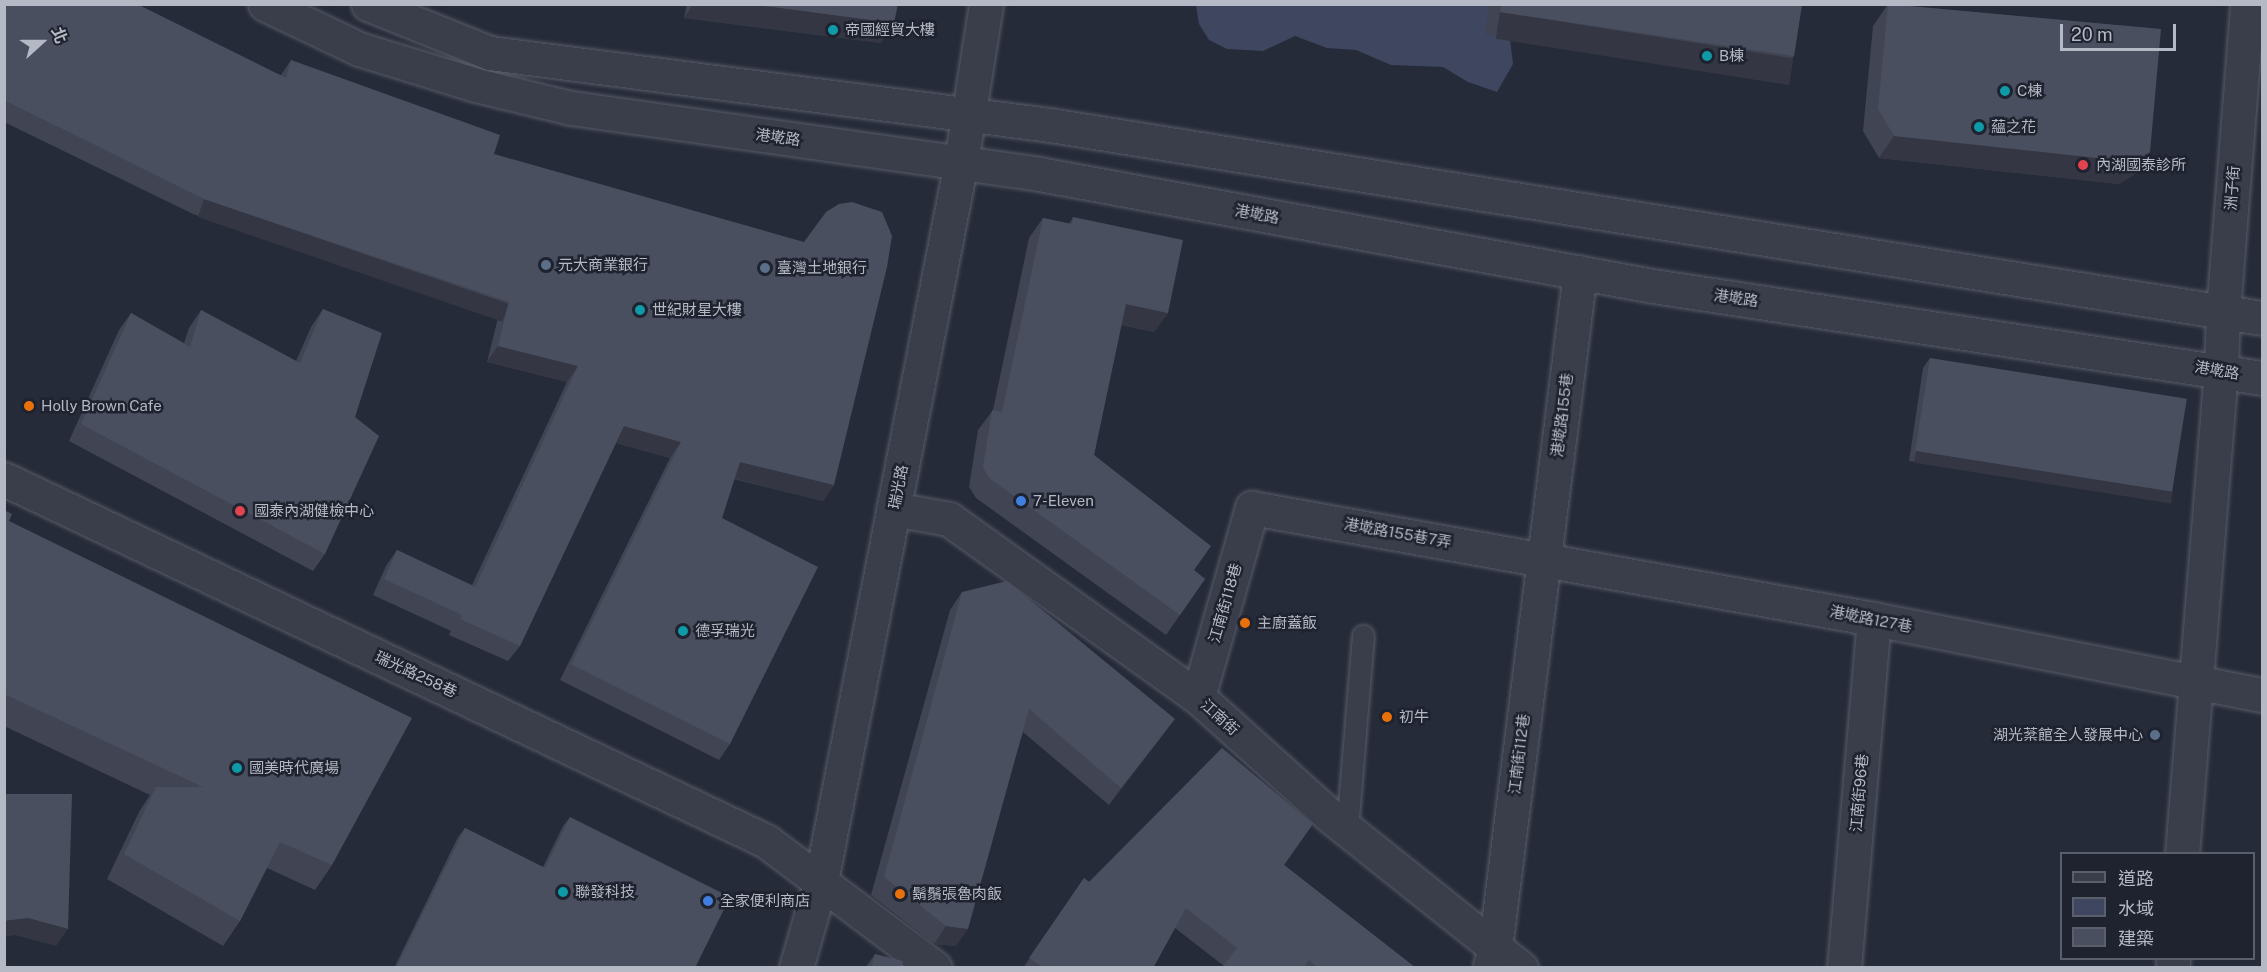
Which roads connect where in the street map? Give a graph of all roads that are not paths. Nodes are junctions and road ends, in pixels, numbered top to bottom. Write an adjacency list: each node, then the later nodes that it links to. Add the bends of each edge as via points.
1 (265, 4): 6 (street, 港墘路, via 359,49 476,85 571,108)
2 (368, 4): 5 (street, via 490,53)
3 (986, 4): 5 (street, 瑞光路)
4 (2247, 4): 8 (street, 洲子街)
5 (970, 115): 6 (street, 瑞光路); 8 (street)
6 (962, 162): 7 (street, 港墘路); 14 (street, 瑞光路)
7 (1580, 272): 10 (street, 港墘路); 15 (street, 港墘路155巷)
8 (2223, 312): 9 (street); 10 (street, 洲子街)
9 (2262, 318)
10 (2221, 371): 11 (street, 港墘路); 18 (street)
11 (2262, 378)
12 (4, 478): 23 (street, 瑞光路258巷, via 766,841)
13 (1252, 508): 15 (street, 港墘路155巷7弄); 20 (street, 江南街118巷)
14 (893, 509): 20 (street, 江南街, via 949,519); 23 (street, 瑞光路)
15 (1544, 559): 16 (street, 港墘路127巷); 24 (street, 江南街112巷)
16 (1874, 619): 18 (street, 港墘路127巷); 28 (street, 江南街96巷)
17 (1363, 636): 21 (lane)
18 (2197, 681): 19 (street, 港墘路127巷); 22 (street)
19 (2262, 695)
20 (1198, 697): 21 (street, 江南街)
21 (1347, 830): 24 (street, 江南街)
22 (2182, 852)
23 (821, 881): 25 (street, 瑞光路); 26 (street, 瑞光路258巷)
24 (1492, 958): 27 (street, 江南街)
25 (796, 968)
26 (935, 968)
27 (1521, 968)
28 (1844, 968)

